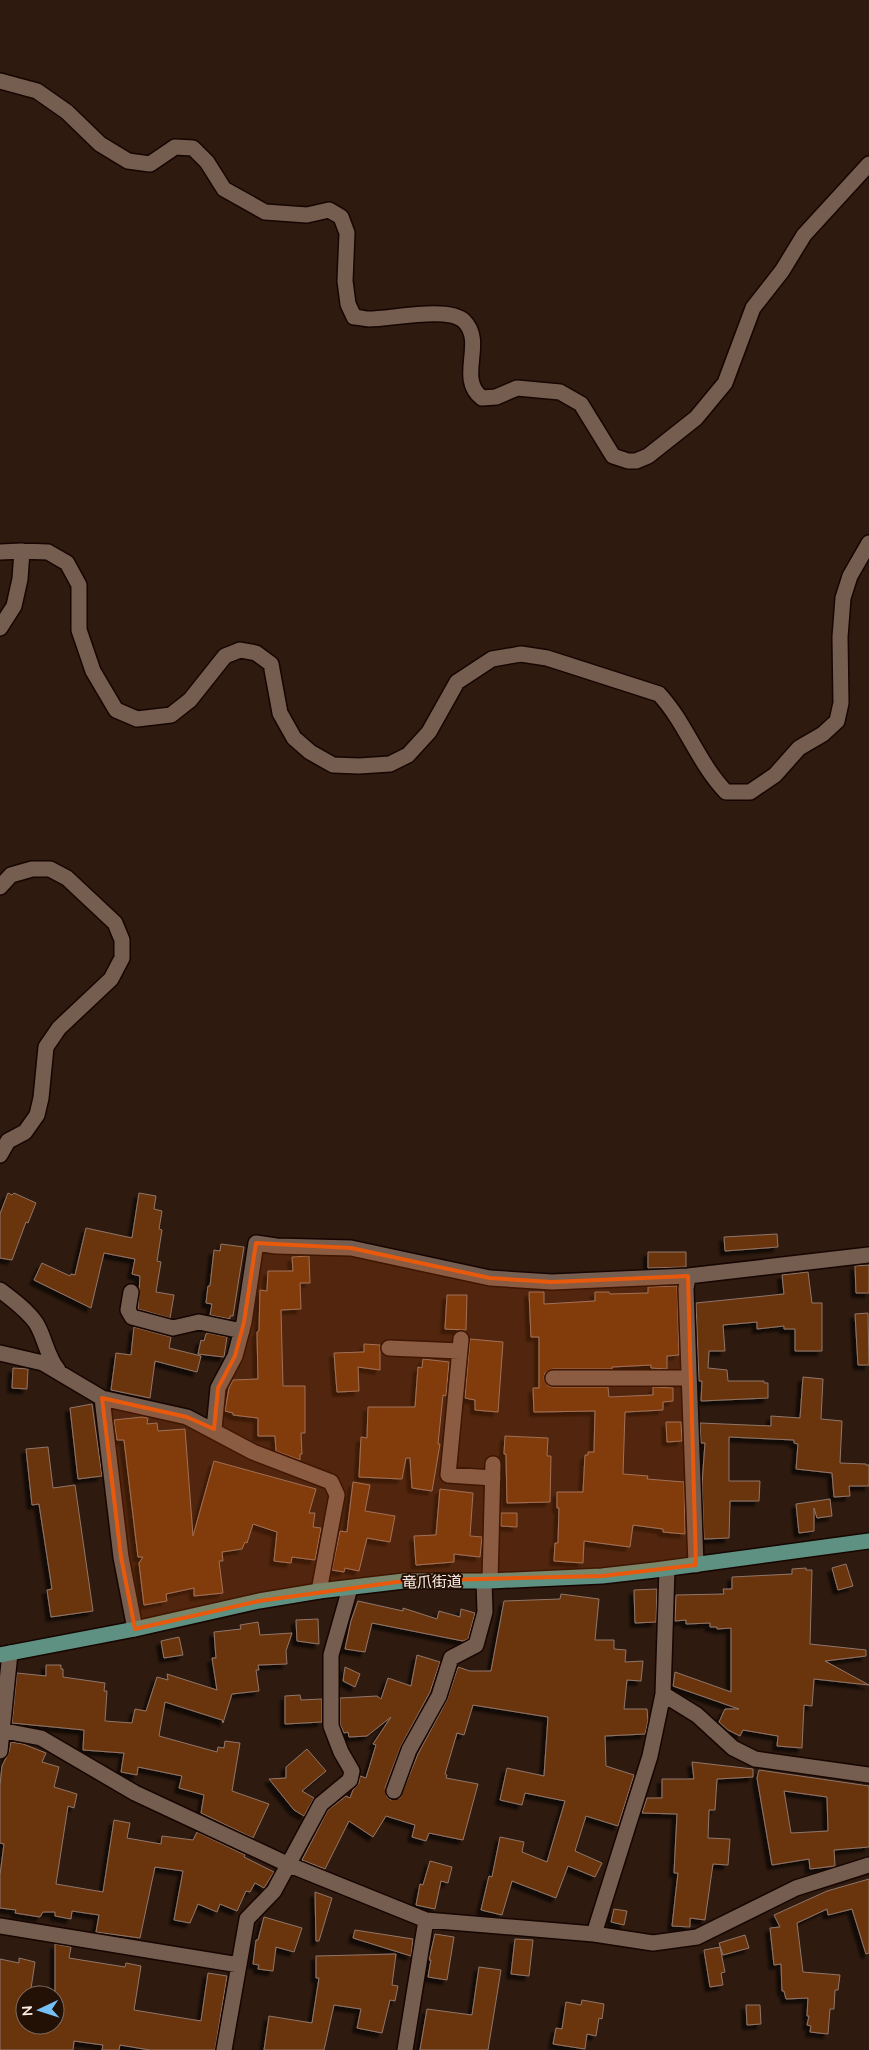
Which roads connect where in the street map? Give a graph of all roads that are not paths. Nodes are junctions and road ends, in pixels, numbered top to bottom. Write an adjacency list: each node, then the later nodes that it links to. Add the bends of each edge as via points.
1 (0, 81): 2 (street, via 37,91 67,112 100,144 128,161 150,164 175,147 193,148 207,162 224,189 265,212 307,215 329,210 341,217 347,233 345,281 348,304 354,316 368,319 439,313 460,317 472,336 470,378 474,392 482,398 517,388 560,392 581,404 613,456 628,461 648,456 689,423 725,383 753,308 782,271 804,235)
2 (869, 164)
3 (869, 543): 4 (street, via 850,576 843,598 837,721 799,748 776,775 750,792 726,792 711,776 671,707 658,694 547,658 521,654 492,659 458,682 429,732 408,755 390,764 333,765 310,752 294,738 280,713 271,664 256,653 240,650 225,656 190,700 172,715 137,719 116,710 93,671 79,630 79,585 67,563 48,552)
4 (22, 551): 5 (street); 6 (street, via 14,606)
5 (0, 552)
6 (0, 628)
7 (0, 887): 8 (street, via 11,875 32,869 50,869 67,878 115,923 122,940 122,958 111,979 58,1028 46,1047 37,1115 25,1132 8,1142)
8 (0, 1155)
9 (869, 1255): 10 (street)
10 (688, 1276): 13 (street, via 552,1282 490,1278 351,1248 256,1243); 18 (street)
11 (0, 1290): 16 (street, via 36,1324 52,1363)
12 (131, 1292): 13 (street, via 128,1310 132,1317 173,1328 199,1322)
13 (242, 1331): 20 (street, via 235,1356 218,1388)
14 (389, 1348): 24 (street, via 460,1345 448,1474 493,1471)
15 (0, 1354): 16 (street, via 43,1363)
16 (62, 1375): 19 (street)
17 (553, 1378): 18 (street)
18 (688, 1378): 22 (street)
19 (102, 1398): 20 (street, via 187,1416); 27 (street, via 121,1557)
20 (214, 1429): 26 (street, via 253,1452 331,1482 337,1495)
21 (869, 1541): 22 (main road, 竜爪街道)
22 (696, 1565): 23 (main road, 竜爪街道)
23 (666, 1569): 24 (main road, 竜爪街道, via 602,1576); 29 (street)
24 (487, 1581): 25 (main road, 竜爪街道, via 404,1581); 33 (street, via 485,1612 476,1645 451,1658 440,1696 409,1750)
25 (350, 1588): 26 (main road, 竜爪街道); 34 (street, via 331,1655 331,1726 352,1771 350,1780 321,1804)
26 (319, 1591): 27 (main road, 竜爪街道)
27 (135, 1629): 28 (main road, 竜爪街道)
28 (5, 1654): 30 (street)
29 (663, 1694): 32 (street, via 697,1715 733,1748 755,1759); 38 (street, via 650,1756)
30 (2, 1730): 31 (street); 34 (street, via 41,1738 135,1793)
31 (0, 1750)
32 (869, 1774)
33 (394, 1791)
34 (287, 1864): 36 (street); 39 (street, via 274,1891 247,1919)
35 (869, 1866): 38 (street, via 796,1888 697,1937 654,1943)
36 (426, 1920): 38 (street); 41 (street)
37 (0, 1926): 39 (street)
38 (594, 1934)
39 (239, 1965): 40 (street)
40 (224, 2050)
41 (405, 2050)

